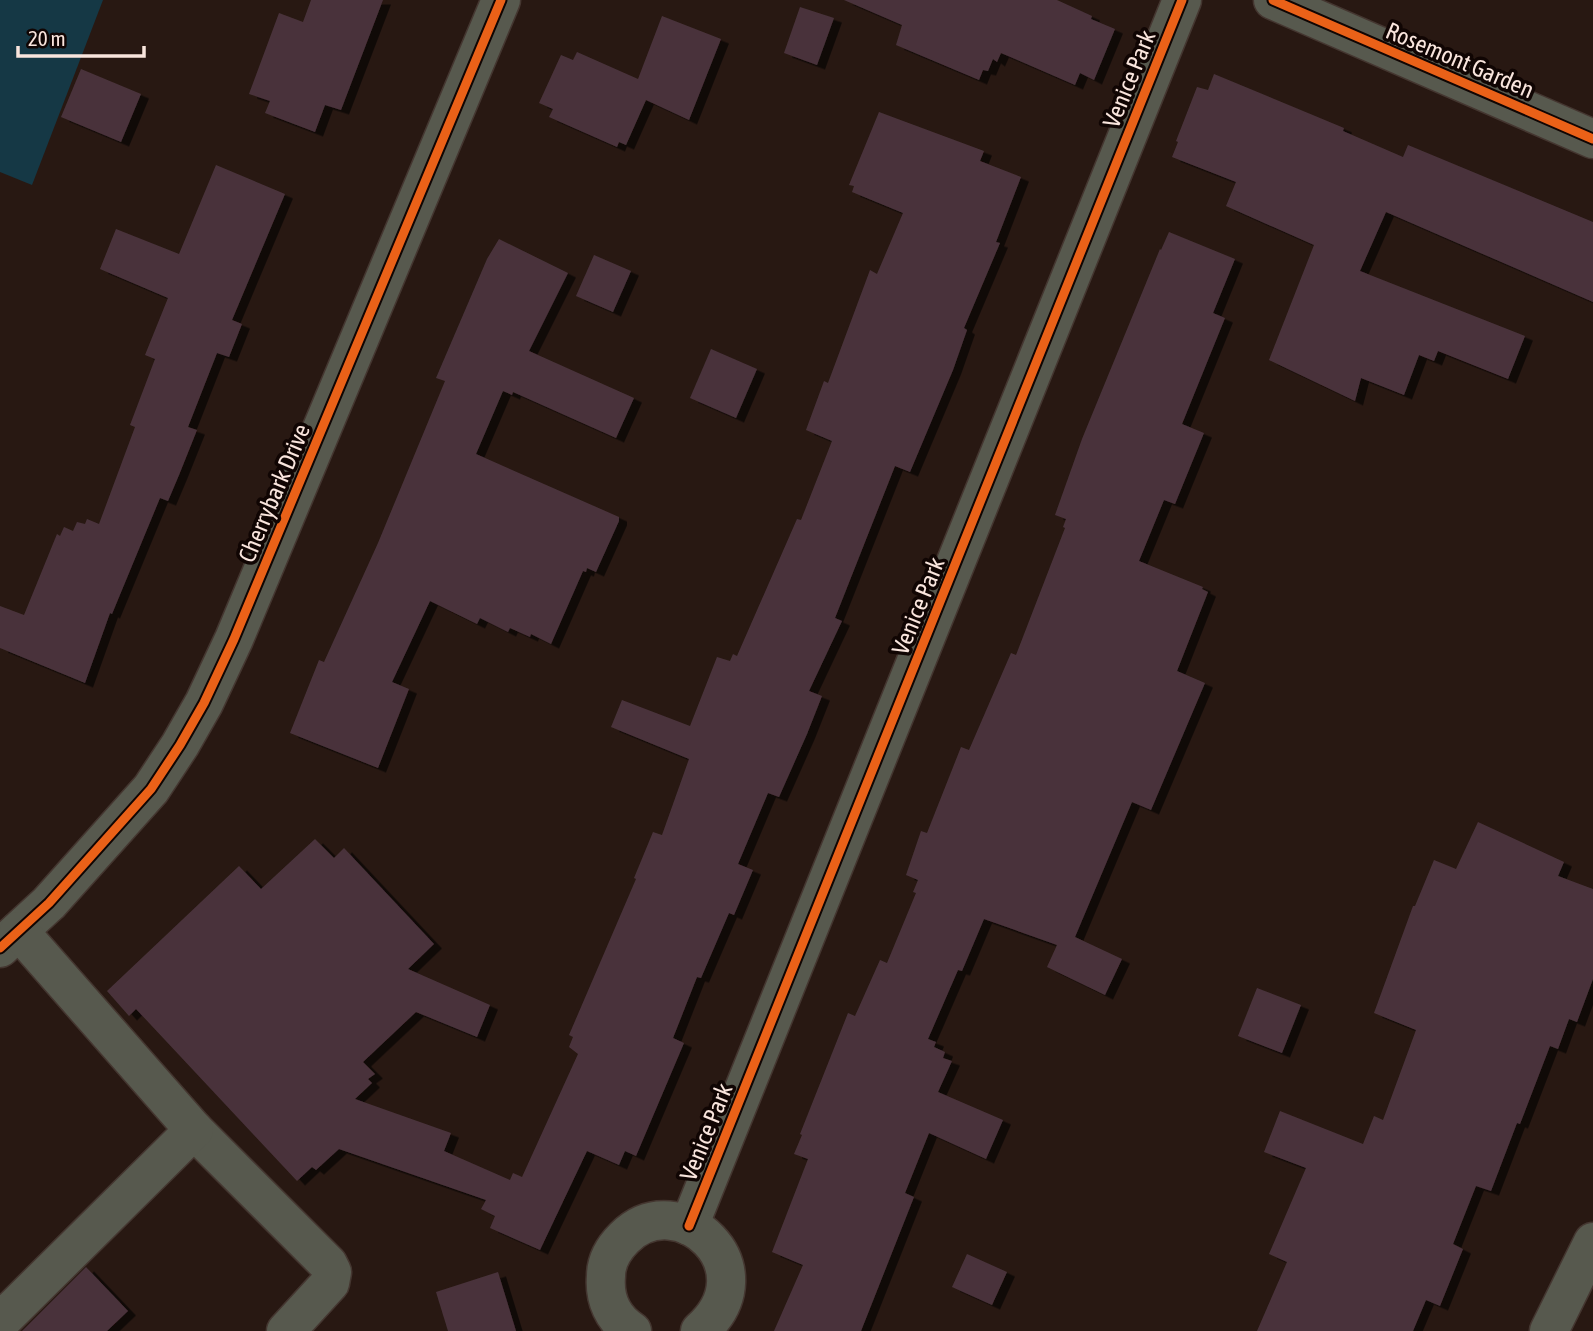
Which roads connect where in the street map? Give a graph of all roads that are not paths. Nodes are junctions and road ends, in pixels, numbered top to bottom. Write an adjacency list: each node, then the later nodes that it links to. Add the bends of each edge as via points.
1 (500, 0): 5 (street, Cherrybark Drive, via 204,703 151,789 49,903)
2 (1182, 0): 7 (street, Venice Park)
3 (1273, 0): 4 (street, Rosemont Garden)
4 (1593, 139)
5 (9, 940): 6 (street)
6 (194, 1130): 9 (street); 10 (street, via 332,1272 330,1283)
7 (689, 1226): 11 (street, via 669,1221 648,1223 614,1248 606,1267 605,1288 611,1308); 12 (street, via 705,1235 725,1267 722,1304)
8 (1593, 1242): 13 (street)
9 (0, 1322)
10 (286, 1331)
11 (632, 1331)
12 (700, 1331)
13 (1549, 1331)

